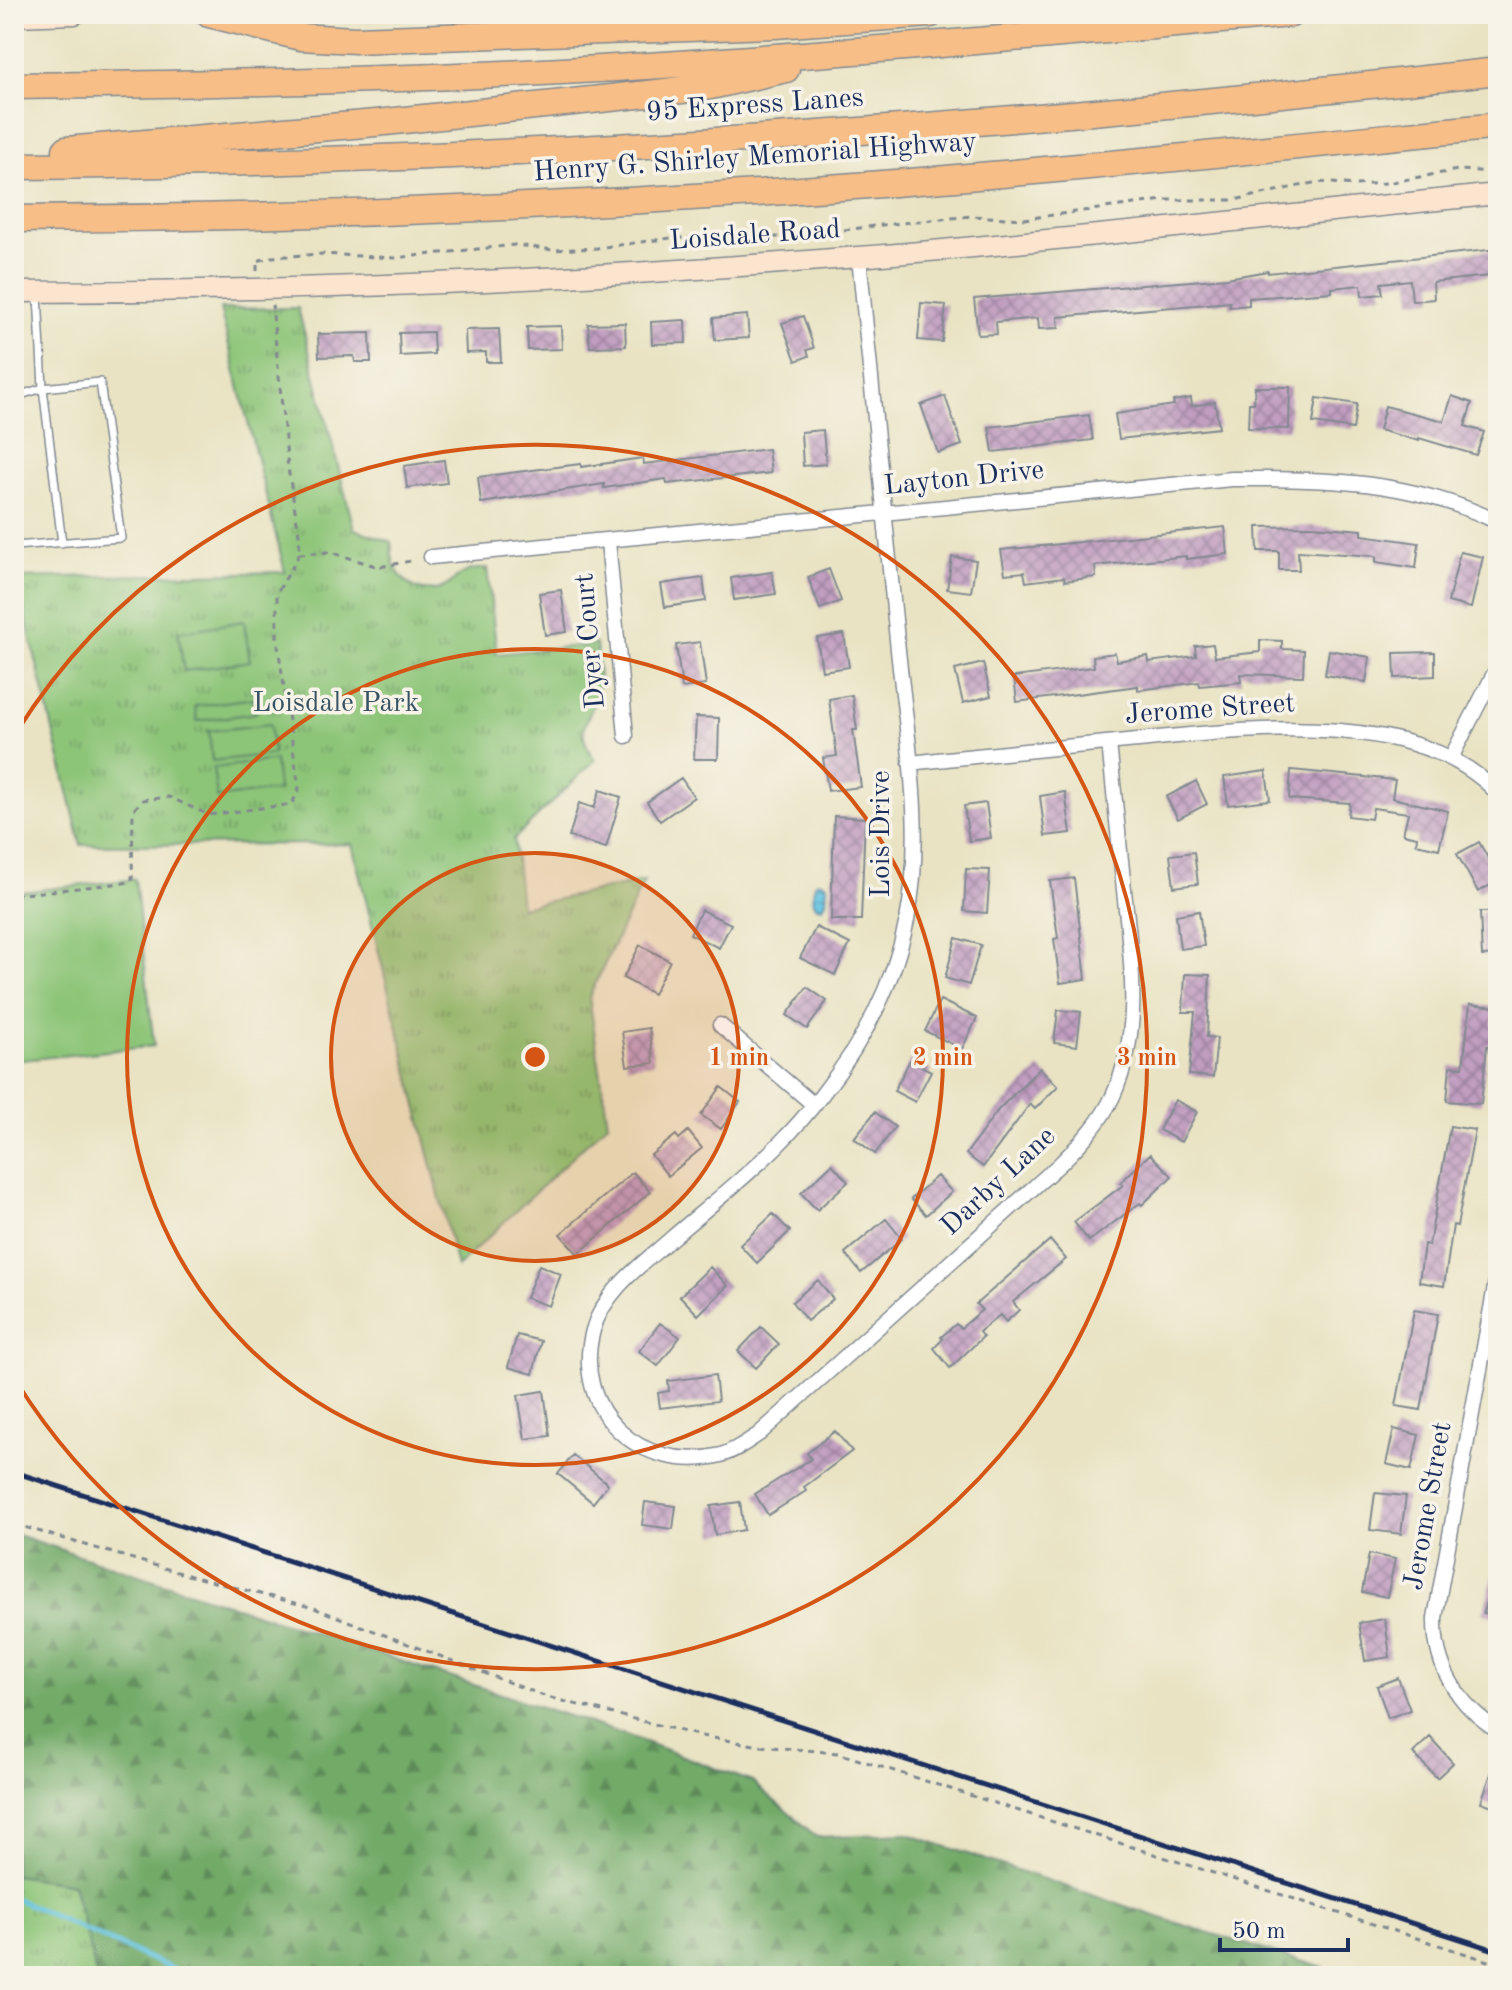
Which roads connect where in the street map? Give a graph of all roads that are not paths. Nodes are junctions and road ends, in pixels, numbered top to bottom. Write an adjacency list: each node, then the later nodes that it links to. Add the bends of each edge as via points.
1 (75, 14): 5 (main road)
2 (209, 14): 3 (highway, via 300,37 340,40 759,26)
3 (931, 14)
4 (1291, 14): 6 (highway)
5 (14, 16)
6 (855, 52): 8 (highway, via 442,76); 10 (highway, via 706,87 345,126)
7 (1498, 71): 11 (highway, 95 Express Lanes, via 1151,108 686,145 263,163)
8 (14, 86)
9 (1498, 126): 13 (highway, Henry G. Shirley Memorial Highway, via 746,193 300,214)
10 (14, 153)
11 (14, 166)
12 (1498, 194): 14 (main road, Loisdale Road)
13 (14, 219)
14 (859, 257): 16 (main road, Loisdale Road, via 477,281); 19 (street, Lois Drive)
15 (14, 292): 16 (main road, Loisdale Road)
16 (38, 292): 17 (lane)
17 (43, 388): 18 (lane); 23 (lane); 23 (lane, via 100,382 121,538)
18 (14, 397)
19 (885, 513): 20 (street, Layton Drive, via 1232,479 1317,478 1377,484 1440,499); 22 (street, Layton Drive); 30 (street, Lois Drive)
20 (1498, 522)
21 (14, 523): 24 (lane)
22 (608, 541): 25 (street, Layton Drive); 27 (street, Dyer Court)
23 (62, 543): 24 (lane)
24 (16, 546)
25 (431, 557)
26 (1498, 666): 29 (street)
27 (626, 736)
28 (1109, 743): 29 (street, Jerome Street, via 1258,729 1322,729 1401,742); 30 (street, Jerome Street); 35 (street, Darby Lane, via 1133,976 1132,1027 1121,1077 1091,1132 759,1434 736,1449 682,1459 642,1448)
29 (1451, 758): 31 (street, Jerome Street)
30 (910, 763): 33 (street, Lois Drive, via 914,853 899,950 862,1040)
31 (1498, 794)
32 (720, 1025): 33 (street)
33 (814, 1105): 35 (street, Lois Drive, via 779,1145 626,1279 601,1310 591,1335 590,1374 599,1404)
34 (1498, 1270): 36 (street, Jerome Street, via 1435,1630 1441,1662 1455,1691)
35 (618, 1431)
36 (1498, 1730)

